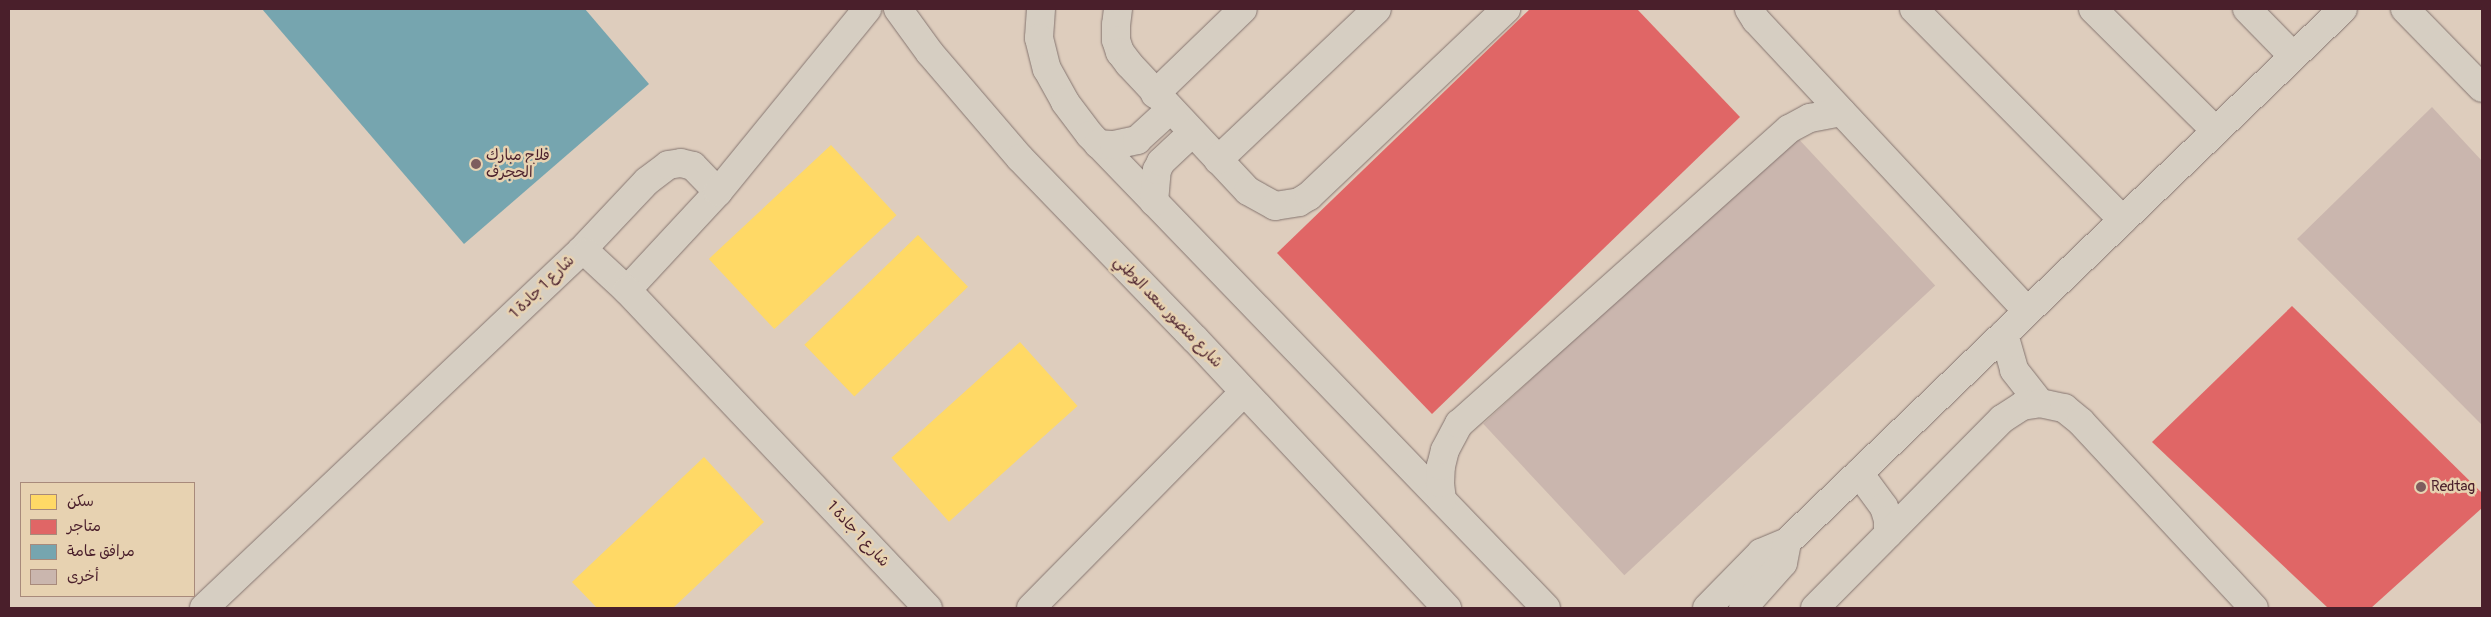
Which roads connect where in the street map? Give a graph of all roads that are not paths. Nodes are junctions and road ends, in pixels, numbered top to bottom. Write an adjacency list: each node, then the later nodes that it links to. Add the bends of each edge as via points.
1 (867, 9): 22 (street)
2 (898, 9): 29 (street, شارع منصور سعد الوطني, via 930,53 1020,158)
3 (1041, 9): 20 (street, via 1039,38 1047,69 1065,102)
4 (1118, 9): 16 (street, via 1116,25 1120,52)
5 (1243, 9): 16 (street)
6 (1376, 9): 21 (street)
7 (1506, 9): 21 (street, via 1299,202 1275,206 1261,200)
8 (1750, 9): 17 (street, via 1756,20)
9 (1914, 9): 24 (street)
10 (2093, 9): 18 (street)
11 (2247, 9): 14 (street)
12 (2343, 9): 14 (street)
13 (2405, 9): 15 (street)
14 (2294, 56): 18 (street)
15 (2482, 88)
16 (1163, 102): 19 (street); 20 (street, via 1137,140 1114,145)
17 (1841, 112): 27 (street); 32 (street, via 1810,118 1789,128 1459,424 1445,450 1441,466)
18 (2216, 131): 24 (street)
19 (1192, 133): 21 (street); 23 (street, via 1161,162 1157,170)
20 (1098, 144): 23 (street)
21 (1218, 160)
22 (718, 192): 25 (street, via 694,166 668,165 647,180); 26 (street)
23 (1154, 202): 32 (street)
24 (2123, 220): 27 (street)
25 (581, 252): 26 (street, شارع 1 جادة 1, via 587,253); 35 (street, شارع 1 جادة 1)
26 (626, 290): 36 (street, شارع 1 جادة 1)
27 (2027, 311): 28 (street)
28 (2004, 334): 30 (street, via 2014,370); 31 (street)
29 (1244, 392): 37 (street); 38 (street, شارع منصور سعد الوطني)
30 (2040, 403): 33 (street, via 2022,406 2002,419); 43 (street, via 2064,408 2080,422)
31 (1859, 473): 33 (street, via 1884,507); 34 (street)
32 (1442, 500): 39 (street)
33 (1888, 534): 42 (street)
34 (1787, 542): 40 (street, via 1761,553); 41 (street, via 1783,563)
35 (207, 607)
36 (928, 608)
37 (1031, 608)
38 (1447, 608)
39 (1546, 608)
40 (1707, 608)
41 (1743, 608)
42 (1815, 608)
43 (2254, 608)

